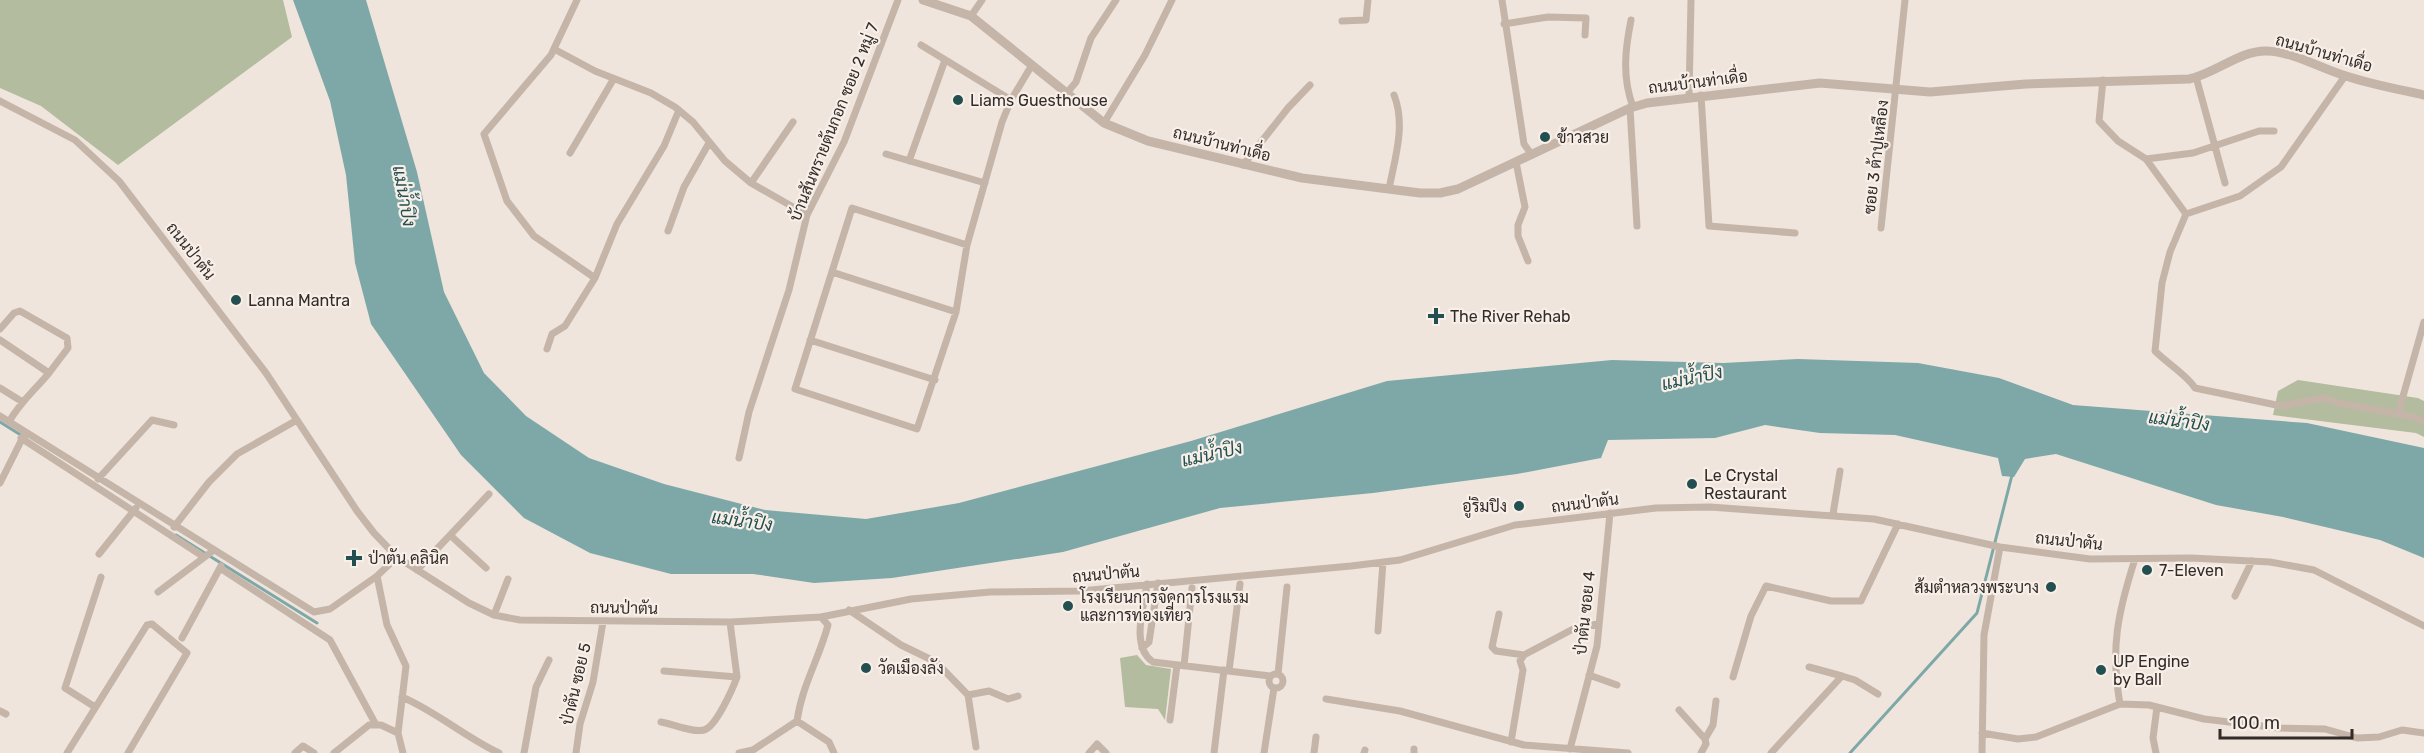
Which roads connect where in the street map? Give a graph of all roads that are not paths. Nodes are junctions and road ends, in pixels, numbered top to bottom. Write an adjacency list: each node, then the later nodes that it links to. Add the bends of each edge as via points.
1 (577, 0): 17 (street)
2 (898, 0): 52 (street, บ้านสันทรายต้นกอก ซอย 2 หมู่ 7, via 844,142)
3 (923, 0): 11 (street, ถนนบ้านท่าเดื่อ)
4 (982, 0): 11 (street)
5 (1116, 0): 26 (street, via 1091,38 1076,82)
6 (1172, 0): 36 (street, via 1150,46)
7 (1368, 0): 13 (street, via 1366,20)
8 (1502, 0): 14 (street)
9 (1691, 0): 30 (street)
10 (1905, 0): 25 (street, ซอย 3 ต้าปูเหลือง)
11 (971, 16): 19 (street, ถนนบ้านท่าเดื่อ)
12 (1631, 20): 33 (street, via 1625,49 1625,85)
13 (1342, 21)
14 (1504, 24): 15 (street, via 1548,17 1586,18); 42 (street, via 1524,144)
15 (1585, 35)
16 (921, 45): 18 (street)
17 (554, 49): 22 (street); 60 (street, via 484,134 507,201 534,236)
18 (945, 60): 31 (street); 44 (street)
19 (1032, 65): 26 (street, ถนนบ้านท่าเดื่อ); 31 (street)
20 (2345, 76): 21 (street, ถนนบ้านท่าเดื่อ, via 2267,51 2252,53); 28 (street, ถนนบ้านท่าเดื่อ); 51 (street, via 2281,166 2240,196)
21 (2196, 77): 23 (street, ถนนบ้านท่าเดื่อ); 39 (street)
22 (613, 80): 34 (street, via 651,93); 40 (street)
23 (2103, 80): 25 (street, ถนนบ้านท่าเดื่อ, via 1930,92); 43 (street, via 2099,121 2118,141)
24 (1310, 86): 46 (street)
25 (1897, 89): 29 (street, ถนนบ้านท่าเดื่อ, via 1820,83); 54 (street, ซอย 3 ต้าปูเหลือง)
26 (1066, 94): 36 (street, ถนนบ้านท่าเดื่อ)
27 (1394, 95): 50 (street, via 1400,128)
28 (2424, 95)
29 (1701, 96): 30 (street, ถนนบ้านท่าเดื่อ); 56 (street, via 1709,226)
30 (1689, 97): 33 (street, ถนนบ้านท่าเดื่อ)
31 (1011, 100): 48 (street)
32 (0, 101): 73 (street, ถนนป่าตัน, via 75,140 119,181 222,312)
33 (1632, 107): 42 (street, ถนนบ้านท่าเดื่อ); 53 (street)
34 (679, 110): 38 (street); 60 (street, via 664,146 618,224)
35 (793, 122): 47 (street)
36 (1104, 123): 46 (street, ถนนบ้านท่าเดื่อ, via 1148,141)
37 (2274, 131): 39 (street, via 2259,131)
38 (709, 143): 47 (street); 55 (street, via 688,179)
39 (2214, 146): 43 (street); 49 (street)
40 (570, 153)
41 (886, 154): 44 (street)
42 (1532, 155): 45 (street, ถนนบ้านท่าเดื่อ)
43 (2146, 159): 51 (street)
44 (909, 160): 48 (street)
45 (1516, 162): 50 (street, ถนนบ้านท่าเดื่อ, via 1458,189 1420,193); 58 (street, via 1525,207 1518,236)
46 (1243, 165): 50 (street, ถนนบ้านท่าเดื่อ, via 1302,178)
47 (751, 183): 52 (street)
48 (984, 183): 57 (street)
49 (2225, 183)
50 (1389, 189)
51 (2186, 214): 71 (street, via 2162,283 2155,351 2172,368 2190,378 2195,388 2210,392 2281,406 2324,398)
52 (807, 215): 79 (street, บ้านสันทรายต้นกอก ซอย 2 หมู่ 7)
53 (1637, 226)
54 (1881, 228)
55 (669, 231)
56 (1795, 233)
57 (967, 245): 59 (street, via 852,208); 61 (street)
58 (1528, 261)
59 (832, 272): 61 (street); 65 (street)
60 (595, 278): 66 (street, via 565,326 552,334)
61 (956, 312): 68 (street)
62 (2424, 322): 71 (street)
63 (0, 329): 67 (street, via 14,312 20,311 67,338 68,348)
64 (0, 340): 67 (street)
65 (810, 340): 68 (street); 68 (street, via 795,389 917,429)
66 (547, 349)
67 (49, 373): 70 (street, via 30,397)
68 (936, 380)
69 (0, 388): 70 (street)
70 (21, 401): 75 (street)
71 (2398, 414): 74 (street)
72 (0, 416): 75 (street)
73 (297, 420): 90 (street, via 237,454); 97 (street, ถนนป่าตัน, via 357,511)
74 (2424, 421)
75 (9, 422): 77 (street)
76 (174, 424): 81 (street, via 152,420)
77 (27, 431): 78 (street); 81 (street)
78 (21, 438): 82 (street); 83 (street)
79 (739, 458)
80 (1840, 471): 88 (street)
81 (99, 477): 83 (street); 85 (street)
82 (0, 483)
83 (94, 485): 86 (street)
84 (489, 494): 92 (street)
85 (140, 504): 86 (street); 90 (street)
86 (133, 511): 91 (street); 95 (street)
87 (1610, 513): 88 (street, ถนนป่าตัน, via 1710,507); 101 (street, ถนนป่าตัน, via 1515,525); 125 (street, ป่าตัน ซอย 4)
88 (1833, 514): 89 (street, ถนนป่าตัน)
89 (1898, 524): 93 (street, ถนนป่าตัน); 141 (street, via 1861,601 1831,601 1766,585 1751,616)
90 (176, 525): 91 (street); 94 (street)
91 (167, 533): 96 (street)
92 (450, 535): 103 (street); 104 (street)
93 (2000, 547): 99 (street, ถนนป่าตัน); 159 (street, via 1984,635)
94 (214, 550): 96 (street); 98 (street)
95 (99, 554)
96 (204, 557): 115 (street)
97 (397, 557): 104 (street, ถนนป่าตัน); 105 (street)
98 (227, 558): 102 (street); 107 (street)
99 (2135, 559): 100 (street, ถนนป่าตัน); 150 (street, via 2116,631 2114,667)
100 (2252, 561): 116 (street); 126 (street, ถนนป่าตัน, via 2314,570)
101 (1383, 562): 109 (street, ถนนป่าตัน); 127 (street)
102 (220, 568): 114 (street); 128 (street)
103 (486, 568)
104 (417, 570): 120 (street, ถนนป่าตัน)
105 (377, 576): 118 (street, via 330,609); 147 (street, via 387,626 406,666)
106 (101, 577): 151 (street, via 65,688)
107 (259, 578): 114 (street); 118 (street)
108 (508, 579): 120 (street)
109 (1158, 583): 110 (street, ถนนป่าตัน); 129 (street, via 1149,642)
110 (1147, 584): 117 (street, ถนนป่าตัน, via 1080,591 990,592 911,599); 129 (street)
111 (1240, 584): 135 (street)
112 (1287, 587): 136 (street)
113 (1192, 588): 132 (street)
114 (253, 589): 124 (street)
115 (158, 592)
116 (2235, 596)
117 (849, 610): 121 (street, ถนนป่าตัน); 145 (street, via 901,645 936,662)
118 (314, 612): 124 (street)
119 (1499, 614): 130 (street, via 1492,647)
120 (494, 615): 122 (street, ถนนป่าตัน, via 520,620)
121 (821, 617): 123 (street, ถนนป่าตัน); 155 (street, via 828,625 804,685)
122 (603, 622): 123 (street, ถนนป่าตัน); 175 (street, ป่าตัน ซอย 5)
123 (730, 622): 140 (street)
124 (307, 624): 157 (street, via 330,640)
125 (1598, 624): 130 (street, via 1575,628); 137 (street, ป่าตัน ซอย 4, via 1598,646)
126 (2424, 626)
127 (1378, 631)
128 (182, 638)
129 (1142, 648): 132 (street, via 1153,662)
130 (1524, 655): 163 (street, via 1520,661 1523,670)
131 (549, 660): 174 (street, via 536,687)
132 (1180, 665): 135 (street); 154 (street)
133 (1809, 667): 139 (street)
134 (664, 671): 140 (street)
135 (1226, 671): 138 (street); 180 (street)
136 (1278, 674): 138 (street); 143 (street, via 1283,682)
137 (1589, 675): 142 (street); 166 (street, ป่าตัน ซอย 4)
138 (1270, 676): 143 (street, via 1268,682)
139 (1842, 676): 144 (street); 185 (street)
140 (737, 677): 156 (street, via 711,726 703,730)
141 (1733, 677)
142 (1617, 685)
143 (1274, 688): 181 (street)
144 (1878, 694)
145 (968, 695): 146 (street, via 989,691 1008,699); 164 (street)
146 (1018, 696)
147 (402, 697): 158 (street); 173 (street)
148 (1326, 699): 163 (street, via 1400,711)
149 (1716, 701): 162 (street, via 1713,725)
150 (2120, 704): 152 (street); 159 (street, via 2036,738)
151 (94, 707): 167 (street); 168 (street, via 147,625 156,625 184,648 186,658)
152 (2157, 707): 160 (street, via 2279,728 2325,729 2356,738 2402,730); 187 (street, via 2153,738)
153 (1679, 710): 162 (street)
154 (1170, 720)
155 (797, 721): 176 (street, via 753,750); 177 (street, via 829,742)
156 (662, 722)
157 (375, 723): 158 (street); 171 (street)
158 (398, 733): 172 (street)
159 (1982, 733): 186 (street)
160 (2424, 733)
161 (1316, 737): 182 (street)
162 (1705, 739): 184 (street)
163 (1511, 742): 165 (street)
164 (976, 747)
165 (1524, 749): 166 (street)
166 (1570, 749): 183 (street)
167 (67, 753)
168 (128, 753)
169 (295, 753): 170 (street, via 303,746)
170 (314, 753)
171 (334, 753)
172 (403, 753)
173 (499, 753)
174 (524, 753)
175 (576, 753)
176 (739, 753)
177 (834, 753)
178 (1089, 753): 179 (street, via 1096,744)
179 (1106, 753)
180 (1214, 753)
181 (1264, 753)
182 (1314, 753)
183 (1628, 753)
184 (1701, 753)
185 (1771, 753)
186 (1982, 753)
187 (2156, 753)

